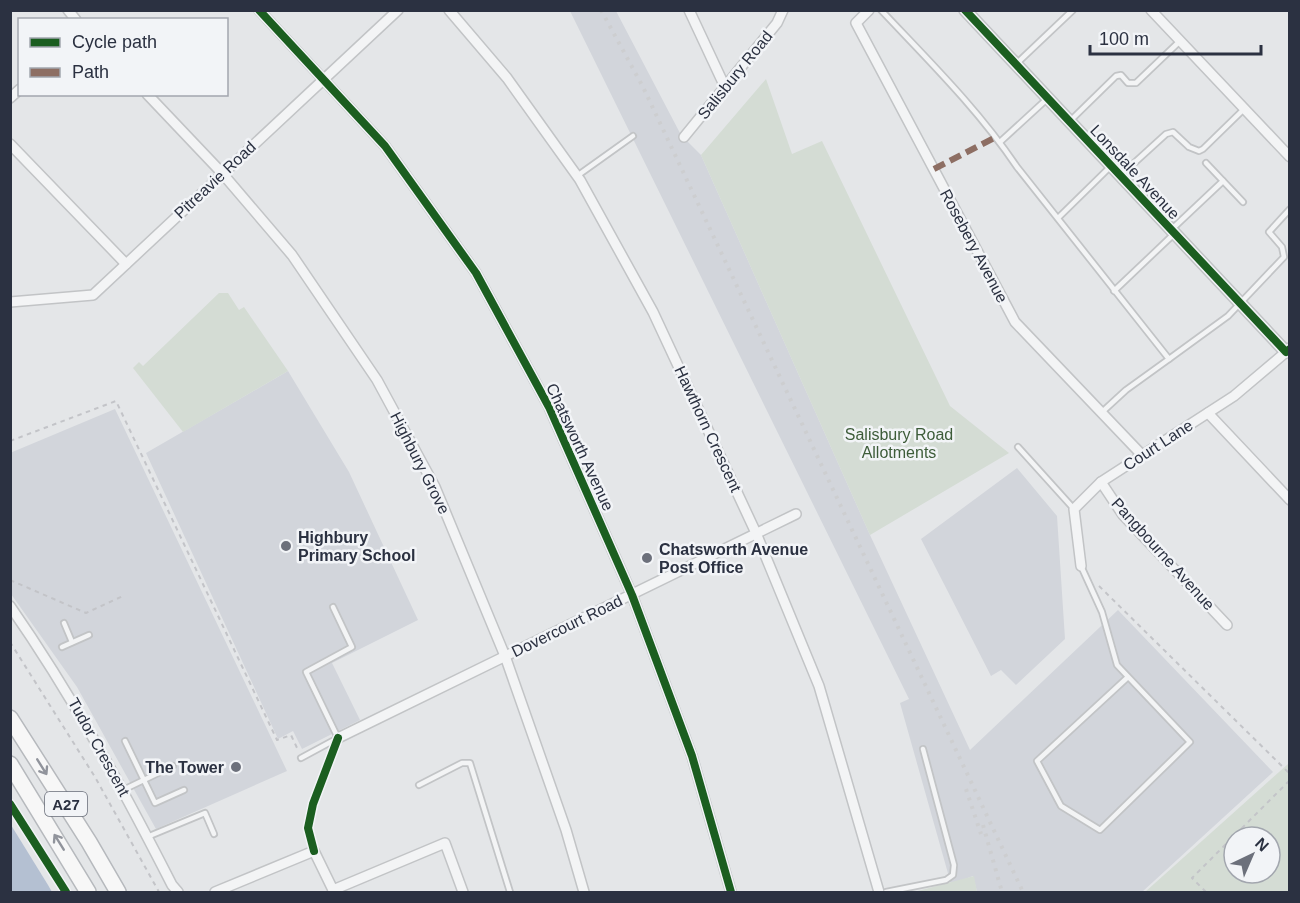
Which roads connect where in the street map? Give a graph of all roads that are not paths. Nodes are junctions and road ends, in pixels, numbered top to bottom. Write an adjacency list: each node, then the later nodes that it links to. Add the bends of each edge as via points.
1 (259, 10): 13 (street, Chatsworth Avenue)
2 (398, 10): 13 (street, Pitreavie Road)
3 (448, 10): 28 (street, Hawthorn Crescent, via 507,78)
4 (689, 10): 14 (street)
5 (783, 10): 14 (street, Salisbury Road, via 777,23)
6 (869, 10): 40 (street, Rosebery Avenue, via 856,23 1015,322)
7 (881, 10): 21 (lane)
8 (965, 10): 12 (street, Lonsdale Avenue)
9 (1073, 10): 12 (lane)
10 (1151, 10): 11 (street)
11 (1180, 41): 17 (street); 18 (lane, via 1136,83 1116,76)
12 (1016, 64): 16 (street, Lonsdale Avenue)
13 (323, 79): 26 (street, Pitreavie Road); 50 (street, Chatsworth Avenue, via 385,146 476,273 549,407)
14 (725, 87): 20 (street, Salisbury Road)
15 (149, 96): 26 (street, Highbury Grove)
16 (1048, 98): 18 (street, Lonsdale Avenue); 21 (lane)
17 (1244, 109): 23 (street); 27 (lane, via 1203,149 1189,147 1173,132 1166,134)
18 (1070, 122): 25 (street, Lonsdale Avenue)
19 (633, 136): 28 (lane)
20 (684, 137)
21 (1000, 142): 32 (lane)
22 (10, 144): 34 (street)
23 (1290, 157)
24 (1206, 163): 29 (lane)
25 (1112, 166): 27 (street, Lonsdale Avenue); 32 (lane)
26 (222, 173): 34 (street, Pitreavie Road); 58 (street, Highbury Grove, via 292,255 377,380 435,487)
27 (1120, 175): 33 (street, Lonsdale Avenue)
28 (577, 176): 48 (street, Hawthorn Crescent, via 653,312)
29 (1223, 181): 30 (lane); 33 (lane)
30 (1243, 202)
31 (1290, 209): 37 (lane, via 1269,232 1282,247 1284,257)
32 (1058, 218): 35 (lane)
33 (1173, 232): 35 (lane); 37 (street, Lonsdale Avenue)
34 (126, 264): 36 (street, Pitreavie Road, via 93,295)
35 (1114, 291): 39 (lane)
36 (10, 302)
37 (1241, 304): 38 (street, Lonsdale Avenue); 39 (lane)
38 (1288, 350): 41 (street, Court Lane)
39 (1169, 359): 40 (lane)
40 (1101, 412): 43 (street, Rosebery Avenue)
41 (1208, 413): 43 (street, Court Lane); 45 (street)
42 (1018, 447): 46 (lane)
43 (1142, 455): 44 (street, Court Lane)
44 (1101, 482): 46 (street, Court Lane); 54 (street, Pangbourne Avenue, via 1124,515)
45 (1290, 500)
46 (1074, 509): 49 (street)
47 (796, 514): 48 (street, Dovercourt Road)
48 (756, 533): 50 (street, Dovercourt Road); 83 (street, Hawthorn Crescent, via 819,686)
49 (1081, 566): 59 (lane, via 1102,612 1117,665)
50 (632, 595): 58 (street, Dovercourt Road); 82 (street, Chatsworth Avenue, via 692,756)
51 (10, 606): 69 (street, Tudor Crescent, via 62,681)
52 (333, 607): 61 (lane, via 352,647 306,672)
53 (64, 623): 56 (lane)
54 (1227, 625)
55 (89, 635): 56 (lane)
56 (72, 642): 57 (lane)
57 (62, 647)
58 (505, 656): 61 (street, Dovercourt Road); 81 (street, Highbury Grove)
59 (1128, 677): 59 (lane, via 1190,742 1100,830 1061,806 1037,761)
60 (10, 718): 76 (highway, A27, one-way to 76)
61 (338, 738): 64 (lane)
62 (125, 741): 67 (lane)
63 (923, 749): 84 (lane, via 954,865 953,875 946,880)
64 (301, 758)
65 (10, 764): 75 (highway, A27, one-way to 65)
66 (173, 766): 67 (lane)
67 (144, 780): 69 (lane); 70 (lane, via 155,803)
68 (418, 785): 80 (lane, via 462,763 470,763)
69 (123, 790): 72 (street, Tudor Crescent)
70 (184, 790)
71 (214, 834): 72 (lane, via 205,813)
72 (147, 837): 77 (street, Tudor Crescent)
73 (227, 890): 74 (street, via 314,851); 78 (street)
74 (334, 891): 79 (street, via 445,843)
75 (88, 892)
76 (118, 892)
77 (178, 892)
78 (215, 892)
79 (463, 892)
80 (510, 892)
81 (584, 892)
82 (731, 892)
83 (879, 892)
84 (886, 892)

